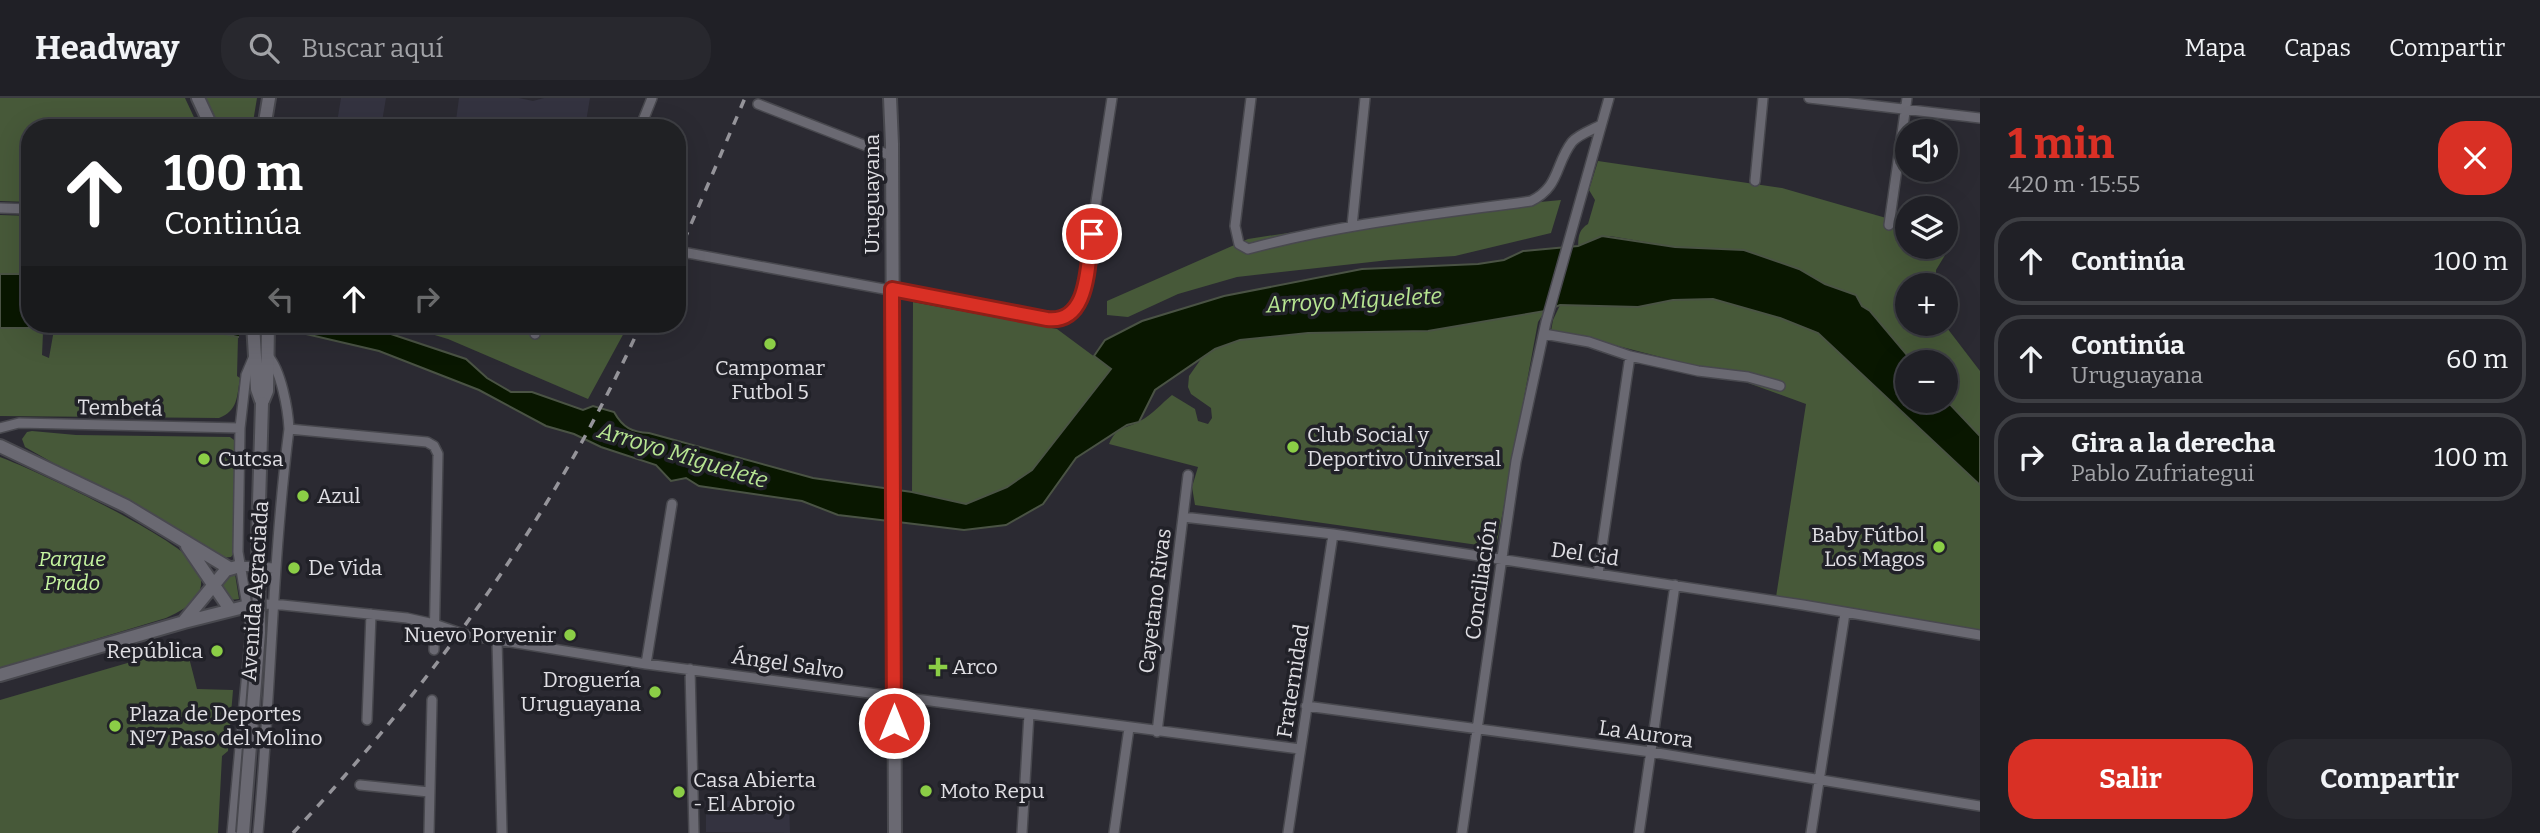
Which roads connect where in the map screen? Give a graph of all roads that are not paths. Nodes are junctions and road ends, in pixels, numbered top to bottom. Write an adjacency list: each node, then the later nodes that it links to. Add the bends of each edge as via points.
1 (198, 98): 15 (street)
2 (269, 98): 16 (street)
3 (653, 98): 17 (street)
4 (890, 98): 19 (street, Uruguayana)
5 (1112, 98): 26 (street, via 1083,289 1077,308 1067,317 1047,319)
6 (1251, 98): 24 (street, via 1235,226 1238,244 1248,249)
7 (1365, 98): 24 (street)
8 (1609, 98): 18 (street, Conciliación)
9 (1763, 98): 20 (street)
10 (1809, 98): 13 (street)
11 (1908, 98): 13 (street)
12 (758, 104): 19 (street)
13 (1906, 109): 14 (street); 23 (street)
14 (1980, 118)
15 (208, 119)
16 (266, 119)
17 (644, 119)
18 (1601, 125): 24 (street, via 1571,144 1552,185 1531,201); 29 (street, Conciliación)
19 (892, 150): 26 (street, Uruguayana)
20 (1755, 181)
21 (0, 208): 22 (street)
22 (21, 209)
23 (1889, 225)
24 (1352, 226)
25 (686, 253): 26 (street)
26 (892, 289): 61 (street, Uruguayana)
27 (255, 333): 30 (street, Avenida Agraciada)
28 (266, 333): 30 (street, Avenida Agraciada)
29 (1544, 334): 31 (street, via 1590,342); 42 (street, Conciliación, via 1516,461)
30 (261, 356): 34 (street, Avenida Agraciada, via 246,375); 35 (street, Avenida Agraciada, via 277,370); 76 (street, Avenida Agraciada, bridge, via 267,391 262,402 259,633)
31 (1630, 356): 32 (street); 45 (street)
32 (1780, 386)
33 (0, 428): 34 (street, Tembetá, via 19,423)
34 (240, 428): 43 (street, Avenida Agraciada)
35 (289, 429): 44 (street, Avenida Agraciada); 54 (street, via 434,446 438,454)
36 (0, 446): 41 (street, via 96,490)
37 (1188, 475): 39 (street, Cayetano Rivas)
38 (672, 504): 58 (street)
39 (1183, 517): 40 (street, Del Cid); 68 (street, Cayetano Rivas)
40 (1332, 534): 42 (street, Del Cid); 63 (street, Fraternidad)
41 (185, 542): 43 (street); 46 (street)
42 (1502, 561): 45 (street, Del Cid); 67 (street, Conciliación)
43 (234, 567): 44 (street); 46 (street); 49 (street, Avenida Agraciada)
44 (274, 568): 48 (street, Avenida Agraciada)
45 (1598, 574): 47 (street, Del Cid)
46 (214, 585): 50 (street); 53 (street)
47 (1675, 585): 51 (street, Del Cid); 70 (street)
48 (273, 604): 49 (street, Ángel Salvo); 52 (street, Ángel Salvo); 77 (street, Avenida Agraciada)
49 (248, 606): 50 (street); 75 (street, Avenida Agraciada, via 251,629)
50 (230, 609): 53 (street)
51 (1845, 613): 55 (street, Del Cid); 71 (street)
52 (371, 614): 54 (street, Ángel Salvo); 65 (street)
53 (184, 622): 60 (street)
54 (434, 624): 56 (street, Ángel Salvo, via 459,634); 57 (street)
55 (1980, 635)
56 (497, 640): 58 (street, Ángel Salvo); 79 (street)
57 (434, 650)
58 (646, 664): 59 (street, Ángel Salvo)
59 (691, 668): 61 (street, Ángel Salvo); 80 (street)
60 (0, 675)
61 (894, 696): 64 (street, Ángel Salvo); 81 (street, Uruguayana)
62 (432, 700): 73 (street)
63 (1306, 706): 67 (street, La Aurora); 69 (street, Fraternidad)
64 (1029, 713): 66 (street, Ángel Salvo); 82 (street)
65 (368, 720)
66 (1129, 728): 68 (street, Ángel Salvo); 83 (street)
67 (1477, 728): 70 (street, La Aurora); 85 (street, Conciliación)
68 (1157, 732): 69 (street, Ángel Salvo)
69 (1300, 750): 84 (street, Fraternidad)
70 (1651, 752): 71 (street, La Aurora); 86 (street)
71 (1819, 778): 74 (street, La Aurora); 87 (street)
72 (360, 785): 73 (street)
73 (429, 792): 78 (street)
74 (1980, 806)
75 (232, 833)
76 (243, 833)
77 (258, 833)
78 (429, 833)
79 (502, 833)
80 (694, 833)
81 (895, 833)
82 (1022, 833)
83 (1114, 833)
84 (1288, 833)
85 (1462, 833)
86 (1639, 833)
87 (1811, 833)

